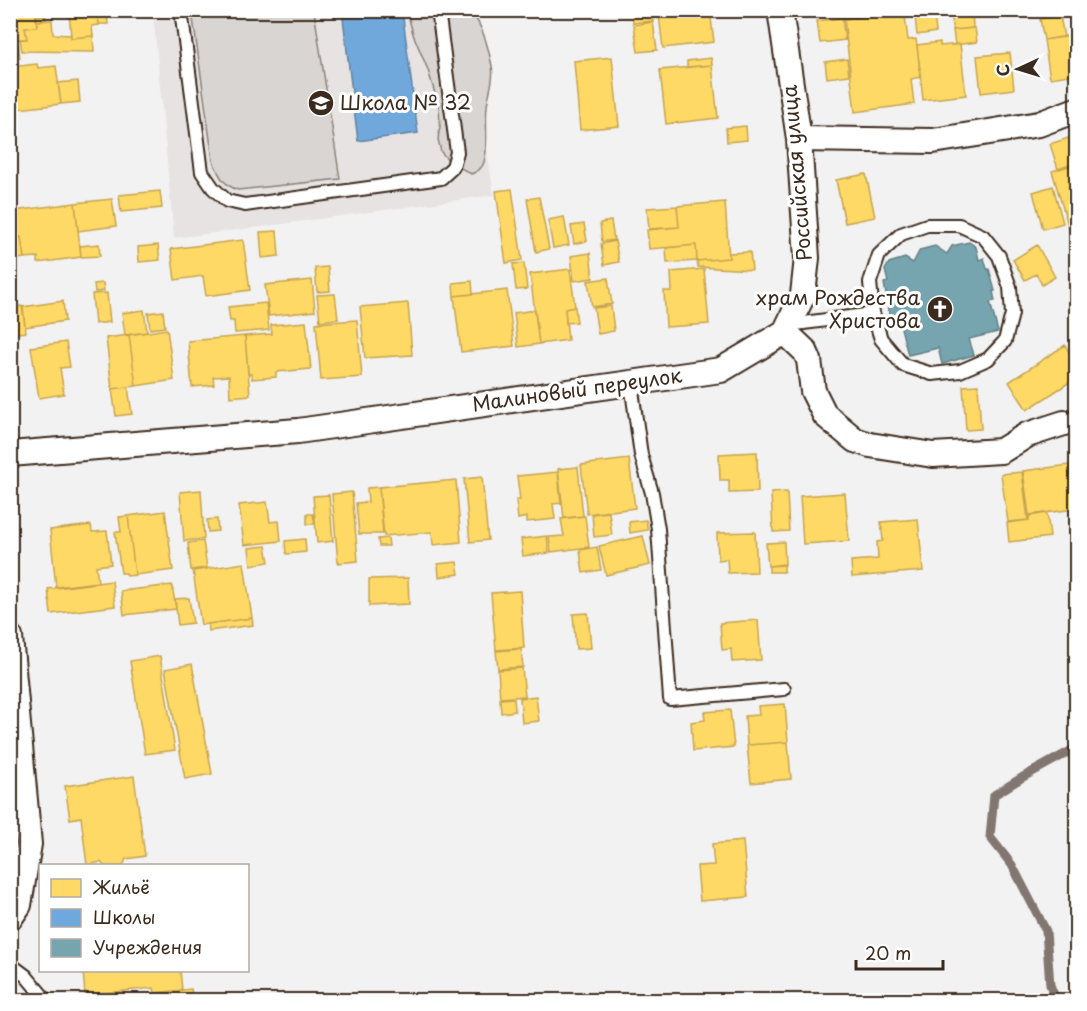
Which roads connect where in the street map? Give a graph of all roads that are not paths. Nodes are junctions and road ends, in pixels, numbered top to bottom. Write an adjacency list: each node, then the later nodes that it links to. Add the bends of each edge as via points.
1 (181, 10): 2 (lane, via 202,172 227,201 245,205 441,178 453,167 457,152)
2 (438, 10)
3 (780, 10): 5 (street, Российская улица)
4 (1077, 110): 5 (street, via 1039,124 933,141)
5 (799, 139): 7 (street, Российская улица, via 807,258 803,295)
6 (873, 314): 6 (lane, via 870,282 879,255 901,234 927,225 959,225 983,236 999,256 1010,287 1012,314 1005,341 988,360 960,371 932,374 903,365 881,339); 7 (lane)
7 (786, 328): 8 (street, Малиновый переулок, via 721,370); 9 (street, via 805,351 813,391 825,415 855,440 870,445 933,455 1001,451 1027,435)
8 (631, 383): 10 (street, Малиновый переулок, via 298,431); 12 (lane, via 641,455 658,529 670,699)
9 (1070, 422)
10 (10, 454)
11 (10, 637): 13 (street, via 28,844 19,905)
12 (784, 689)
13 (10, 918)
14 (10, 964): 15 (lane)
15 (46, 1000)

